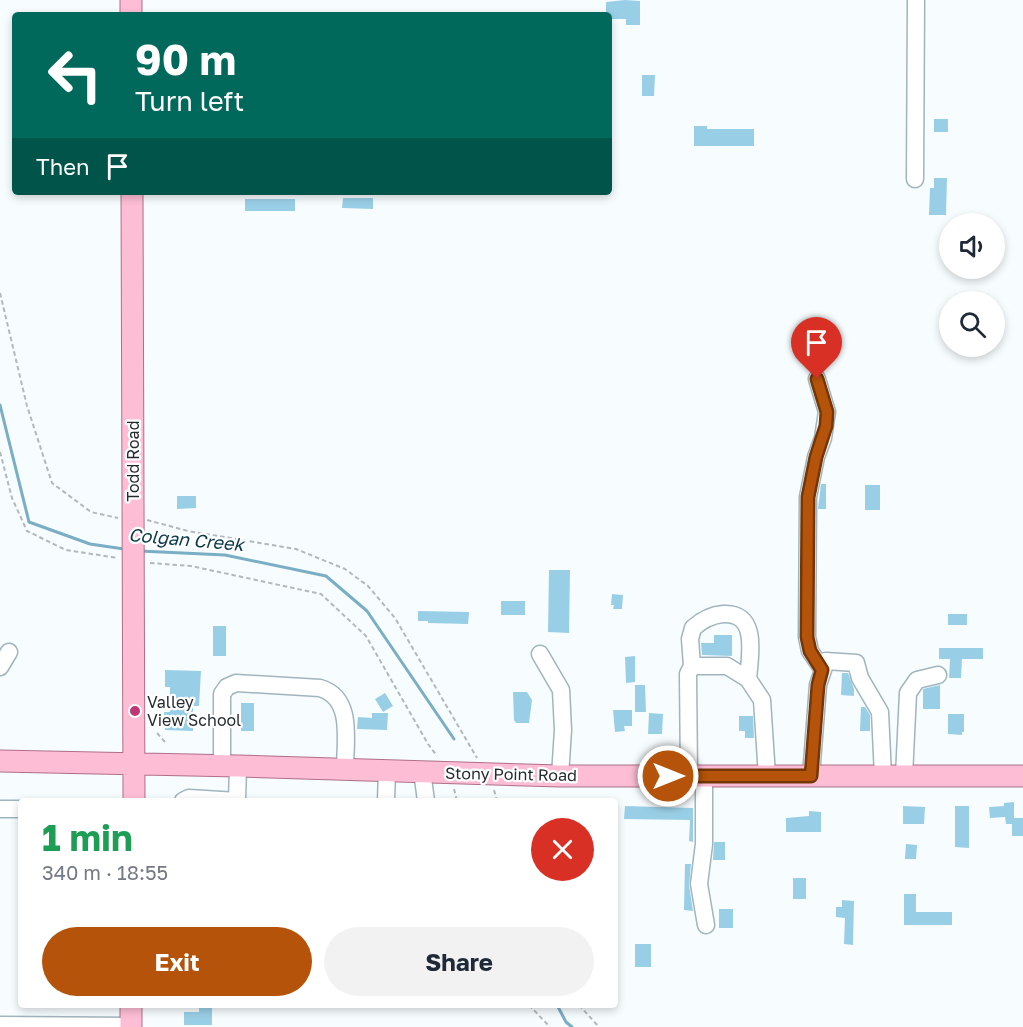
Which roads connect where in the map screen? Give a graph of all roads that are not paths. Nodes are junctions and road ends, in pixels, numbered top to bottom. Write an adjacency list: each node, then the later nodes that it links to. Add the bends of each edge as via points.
1 (916, 0): 2 (lane)
2 (915, 179)
3 (132, 195): 11 (main road, Todd Road)
4 (817, 379): 7 (lane, via 827,412 808,497 807,637 810,651)
5 (540, 654): 16 (lane, via 561,690)
6 (692, 666): 9 (lane, via 727,666); 9 (lane, via 693,628 713,615 729,614 747,623 751,645); 17 (lane, via 688,674)
7 (822, 670): 19 (lane, via 813,724); 20 (lane, via 826,661 856,663 860,678 880,712)
8 (938, 675): 20 (lane, via 917,680 908,693)
9 (748, 678): 18 (lane, via 762,700)
10 (0, 761): 11 (main road, Stony Point Road)
11 (135, 764): 12 (main road, Stony Point Road); 22 (main road, Todd Road)
12 (230, 766): 13 (main road, Stony Point Road); 13 (lane, via 222,694 236,683 331,692 345,716); 23 (lane)
13 (345, 769): 14 (main road, Stony Point Road)
14 (387, 770): 15 (main road, Stony Point Road); 24 (lane)
15 (422, 771): 16 (main road, Stony Point Road); 25 (lane)
16 (560, 776): 17 (main road, Stony Point Road)
17 (697, 776): 18 (main road, Stony Point Road); 28 (lane, via 704,844 699,884)
18 (767, 776): 19 (main road, Stony Point Road)
19 (811, 776): 20 (main road, Stony Point Road)
20 (893, 776): 21 (main road, Stony Point Road)
21 (1023, 776)
22 (134, 798)
23 (236, 798)
24 (386, 798)
25 (426, 798)
26 (0, 809): 27 (lane)
27 (18, 809)
28 (706, 925)
29 (131, 1019): 30 (lane)
30 (0, 1025)

